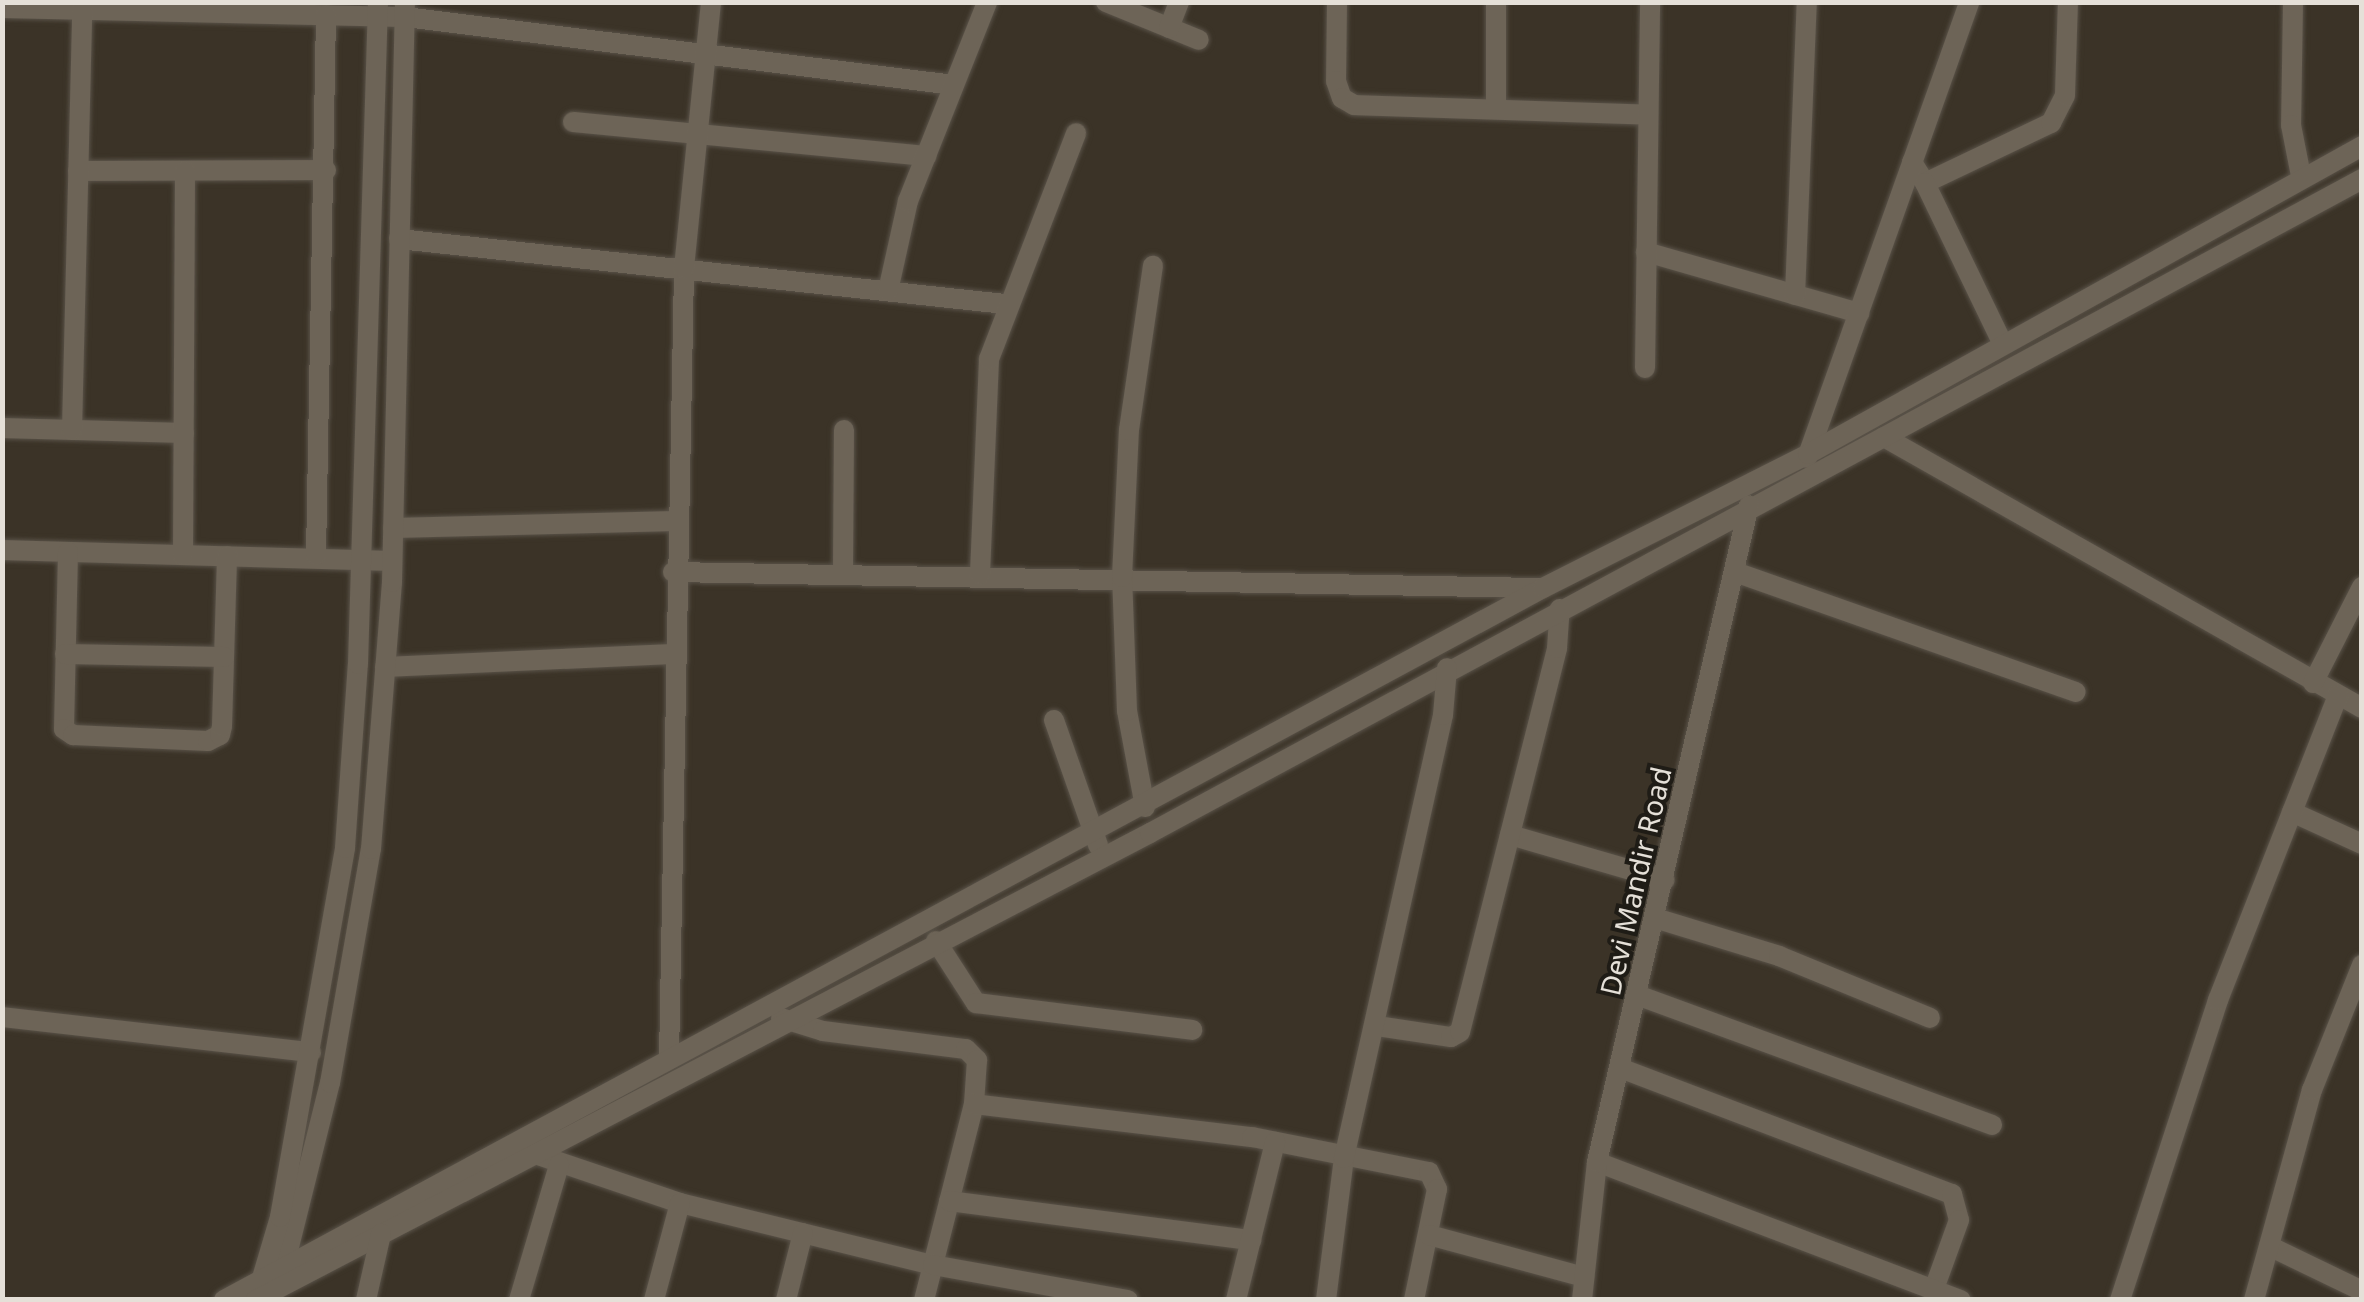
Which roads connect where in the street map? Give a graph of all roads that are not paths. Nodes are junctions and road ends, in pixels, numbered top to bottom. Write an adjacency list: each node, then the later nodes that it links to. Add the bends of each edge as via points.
1 (711, 2): 19 (street)
2 (987, 2): 20 (street)
3 (1106, 2): 17 (street)
4 (1179, 2): 17 (street)
5 (1337, 2): 21 (street, via 1336,81 1342,98 1354,106)
6 (1496, 2): 21 (street)
7 (1650, 2): 22 (street)
8 (1807, 2): 40 (street)
9 (1969, 2): 28 (street)
10 (2068, 2): 34 (street, via 2060,112)
11 (2293, 2): 32 (street, via 2291,124)
12 (2, 8): 14 (street)
13 (378, 9): 15 (street); 16 (street); 61 (street)
14 (82, 10): 16 (street); 30 (street)
15 (405, 10): 19 (street); 35 (street)
16 (326, 15): 29 (street)
17 (1169, 28): 18 (street)
18 (1199, 40)
19 (708, 56): 20 (street); 25 (street)
20 (954, 85): 27 (street)
21 (1496, 108): 22 (street)
22 (1648, 115): 36 (street)
23 (573, 122): 25 (street)
24 (1076, 133): 41 (street)
25 (697, 135): 27 (street); 38 (street)
26 (2362, 146): 32 (street)
27 (926, 156): 39 (street)
28 (1912, 162): 34 (street); 42 (street)
29 (326, 170): 31 (street); 59 (street)
30 (78, 171): 31 (street); 46 (street)
31 (186, 171): 48 (street)
32 (2302, 176): 43 (street)
33 (2362, 179): 49 (street)
34 (1925, 183): 43 (street)
35 (399, 239): 38 (street); 55 (street)
36 (1646, 252): 40 (street); 44 (street)
37 (1153, 266): 67 (street, via 1129,430)
38 (684, 268): 39 (street); 54 (street)
39 (888, 291): 41 (street)
40 (1794, 294): 42 (street)
41 (1005, 304): 66 (street, via 989,359)
42 (1858, 313): 50 (street)
43 (2002, 342): 50 (street)
44 (1645, 368)
45 (2, 428): 46 (street)
46 (72, 430): 48 (street)
47 (844, 430): 63 (street)
48 (184, 432): 58 (street)
49 (1884, 437): 52 (street); 76 (street)
50 (1808, 454): 51 (street); 52 (street)
51 (1755, 478): 53 (street, Devi Mandir Road); 69 (street)
52 (1798, 484): 53 (street)
53 (1748, 513): 65 (street, Devi Mandir Road); 70 (street)
54 (676, 521): 55 (street); 64 (street)
55 (393, 528): 62 (street)
56 (2, 550): 57 (street)
57 (68, 552): 58 (street); 71 (street)
58 (183, 555): 60 (street)
59 (316, 555): 60 (street); 61 (street)
60 (227, 556): 73 (street)
61 (362, 560): 62 (street); 98 (street, via 346,848)
62 (392, 561): 74 (street)
63 (843, 570): 64 (street); 66 (street)
64 (673, 572): 72 (street)
65 (1734, 572): 77 (street); 87 (street, Devi Mandir Road)
66 (980, 574): 67 (street)
67 (1122, 577): 69 (street); 81 (street, via 1127,711)
68 (2362, 587): 76 (street)
69 (1544, 588): 81 (street)
70 (1560, 610): 75 (street); 84 (street)
71 (65, 654): 73 (street); 73 (street, via 68,733 208,741 220,735)
72 (672, 654): 74 (street); 99 (street)
73 (224, 657)
74 (386, 667): 116 (street, via 371,848 330,1084)
75 (1447, 668): 86 (street); 96 (street)
76 (2313, 683): 78 (street)
77 (2075, 692)
78 (2338, 696): 79 (street); 82 (street)
79 (2362, 708)
80 (1054, 720): 83 (street)
81 (1145, 806): 83 (street)
82 (2292, 812): 85 (street); 133 (street, via 2218,1000)
83 (1094, 832): 86 (street); 92 (street)
84 (1510, 834): 87 (street); 96 (street, via 1460,1032 1451,1037)
85 (2362, 844)
86 (1102, 857): 89 (street)
87 (1664, 880): 88 (street, Devi Mandir Road)
88 (1655, 918): 91 (street, Devi Mandir Road); 94 (street, via 1779,956)
89 (936, 941): 95 (street); 97 (street, via 976,1003)
90 (2362, 965): 114 (street, via 2312,1090)
91 (1637, 995): 100 (street, Devi Mandir Road); 102 (street)
92 (761, 1009): 95 (street); 99 (street)
93 (2, 1017): 98 (street)
94 (1930, 1018)
95 (788, 1021): 101 (street, via 966,1049 977,1060); 104 (street)
96 (1377, 1026): 105 (street)
97 (1192, 1030)
98 (311, 1052): 120 (street)
99 (669, 1059): 116 (street)
100 (1620, 1068): 106 (street, Devi Mandir Road); 118 (street, via 1952,1194 1959,1220)
101 (974, 1104): 103 (street); 108 (street)
102 (1992, 1125)
103 (1275, 1142): 105 (street); 113 (street)
104 (538, 1155): 107 (street); 110 (street)
105 (1344, 1158): 112 (street, via 1429,1172 1437,1189); 129 (street)
106 (1597, 1162): 117 (street, Devi Mandir Road); 118 (street)
107 (558, 1165): 109 (street); 123 (street)
108 (949, 1201): 113 (street); 115 (street)
109 (680, 1203): 111 (street); 124 (street)
110 (381, 1234): 120 (street); 122 (street)
111 (803, 1234): 115 (street); 125 (street)
112 (1429, 1236): 117 (street); 130 (street)
113 (1251, 1240): 128 (street)
114 (2269, 1246): 119 (street); 134 (street)
115 (933, 1265): 126 (street); 127 (street)
116 (284, 1270): 120 (street)
117 (1584, 1277): 131 (street, Devi Mandir Road)
118 (1934, 1290): 132 (street)
119 (2362, 1292)
120 (264, 1294): 121 (street)
121 (224, 1300)
122 (366, 1300)
123 (519, 1300)
124 (654, 1300)
125 (786, 1300)
126 (924, 1300)
127 (1128, 1300)
128 (1236, 1300)
129 (1326, 1300)
130 (1414, 1300)
131 (1582, 1300)
132 (1961, 1300)
133 (2120, 1300)
134 (2254, 1300)

